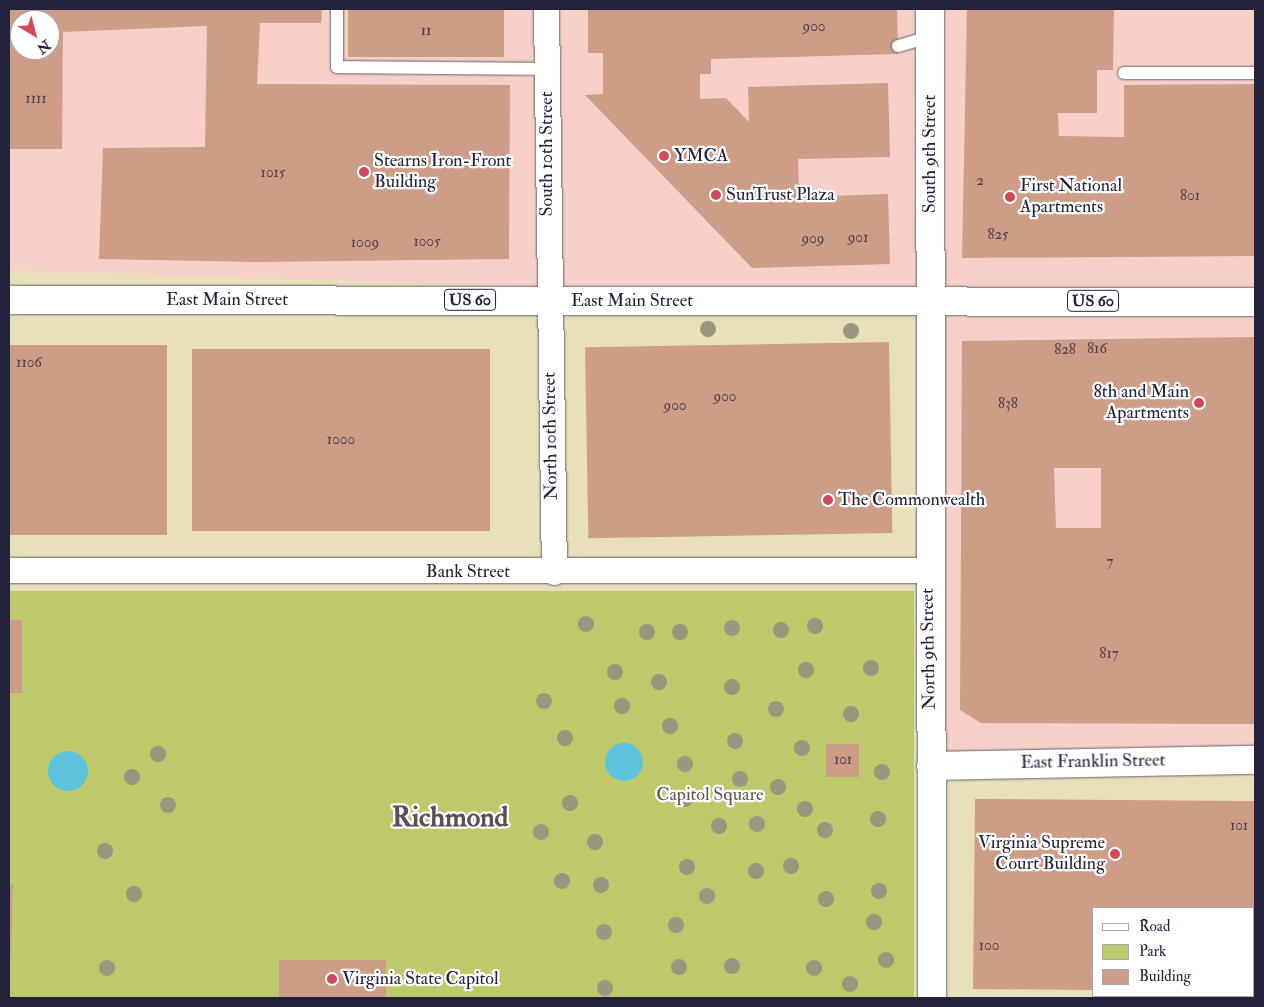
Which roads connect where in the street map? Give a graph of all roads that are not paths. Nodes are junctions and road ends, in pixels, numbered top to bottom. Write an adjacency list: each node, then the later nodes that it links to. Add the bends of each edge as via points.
1 (337, 9): 6 (lane, via 337,67 366,62)
2 (546, 9): 6 (street, South 10th Street)
3 (930, 9): 4 (main road, South 9th Street)
4 (930, 37): 5 (lane); 11 (main road, South 9th Street)
5 (898, 46)
6 (547, 69): 10 (street, South 10th Street)
7 (1124, 73): 8 (lane)
8 (1255, 73)
9 (9, 300): 10 (main road, East Main Street / US 60)
10 (547, 300): 11 (main road, East Main Street / US 60); 15 (street, North 10th Street)
11 (931, 300): 12 (main road, East Main Street / US 60); 14 (main road, North 9th Street)
12 (1255, 302)
13 (9, 570): 15 (street, Bank Street)
14 (928, 570): 15 (street, Bank Street); 17 (main road, North 9th Street)
15 (554, 572)
16 (1255, 760): 17 (main road, East Franklin Street)
17 (931, 766): 18 (main road, North 9th Street)
18 (932, 998)

